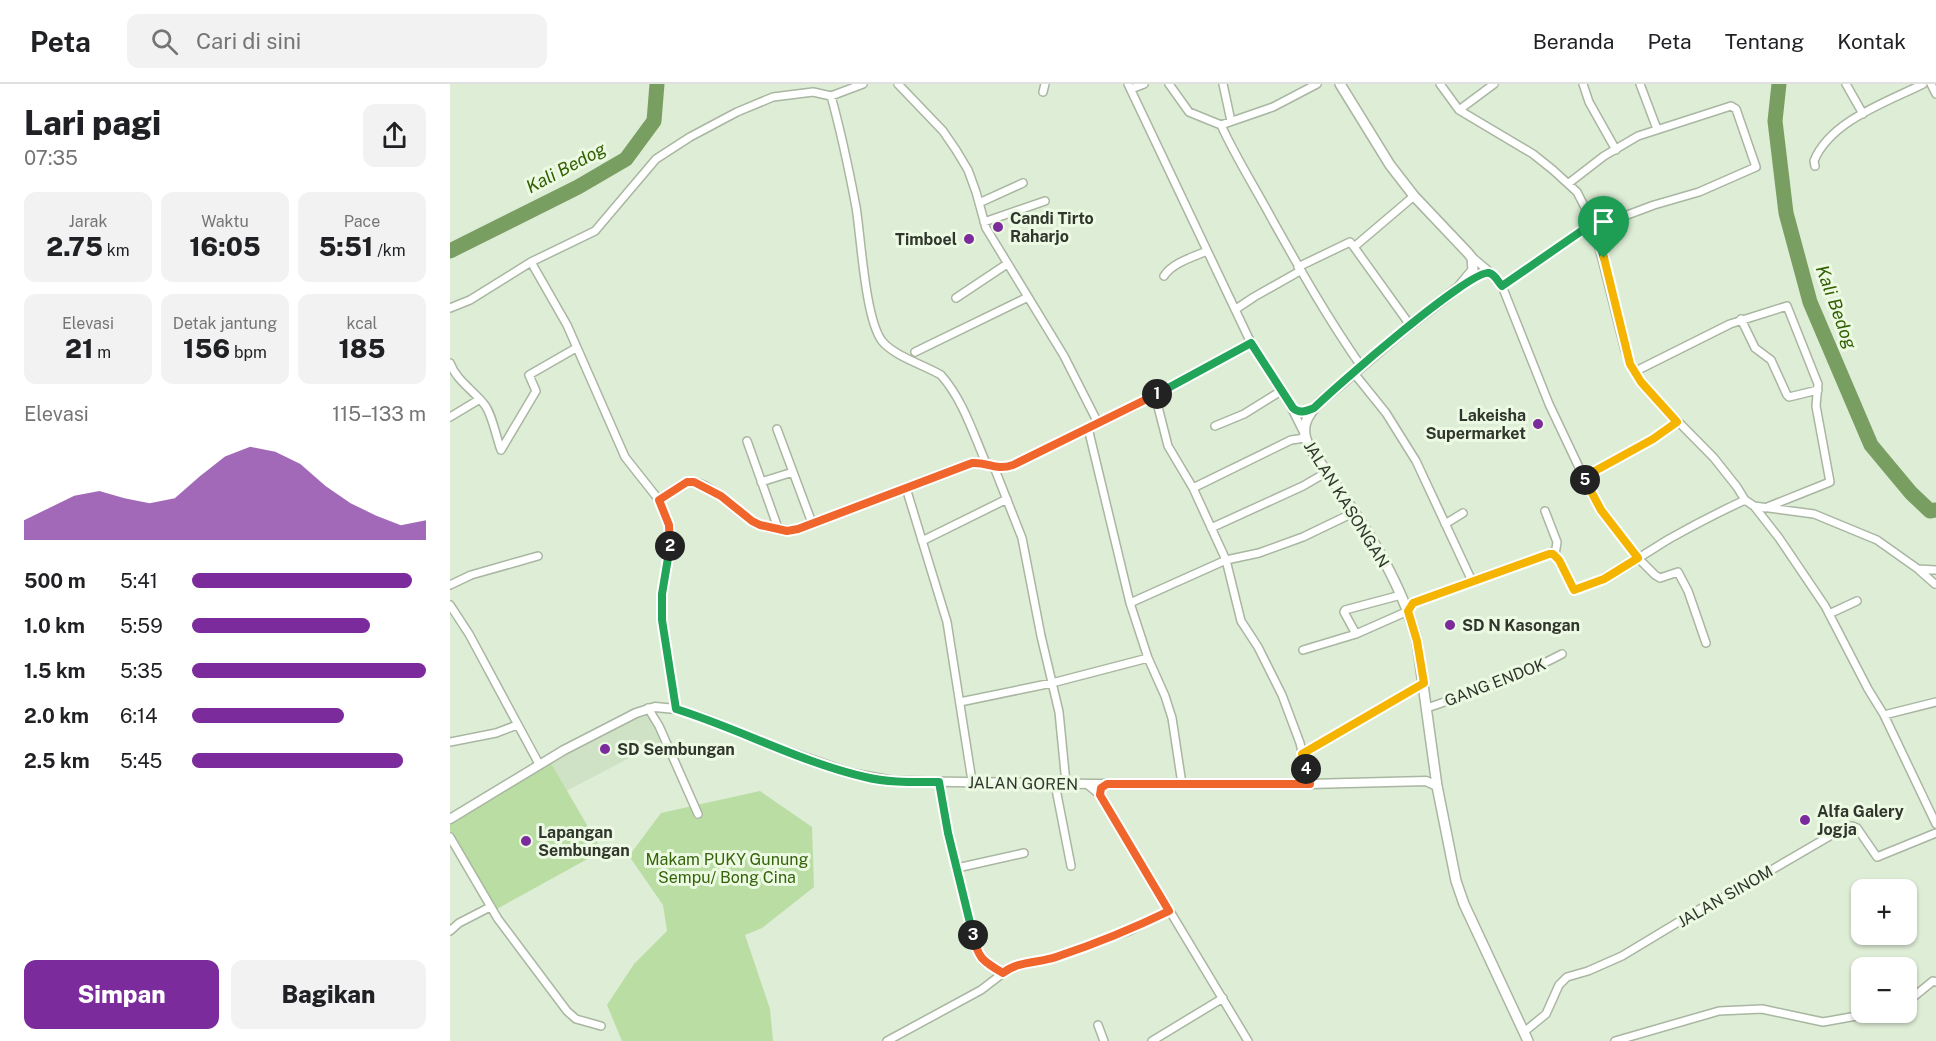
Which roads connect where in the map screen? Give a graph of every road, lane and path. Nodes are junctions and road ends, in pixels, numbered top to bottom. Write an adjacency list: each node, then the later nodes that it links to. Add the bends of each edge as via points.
1 (863, 84): 21 (street)
2 (898, 84): 33 (street, via 950,141 968,170)
3 (1045, 84): 18 (street)
4 (1144, 84): 17 (street)
5 (1169, 84): 25 (street, via 1189,112)
6 (1223, 84): 24 (street)
7 (1317, 84): 24 (street)
8 (1340, 84): 31 (main road, via 1380,150)
9 (1440, 84): 22 (street)
10 (1494, 84): 22 (street)
11 (1583, 84): 27 (street)
12 (1640, 84): 26 (street)
13 (1846, 84): 23 (street)
14 (1904, 84): 19 (street)
15 (1923, 84): 19 (street)
16 (1931, 84): 20 (street)
17 (1130, 87): 37 (street)
18 (1043, 92)
19 (1906, 93): 23 (street)
20 (1936, 94)
21 (831, 96): 39 (street, via 813,92 773,98 690,136 656,159 595,231); 73 (street, via 856,209 875,327 889,347 947,381)
22 (1459, 110): 30 (street, via 1533,154)
23 (1863, 114): 28 (street, via 1838,129 1816,155)
24 (1231, 122): 25 (street)
25 (1221, 124): 41 (street)
26 (1657, 129): 27 (street); 35 (street, via 1732,106 1756,167 1699,192)
27 (1616, 150): 30 (street)
28 (1815, 166)
29 (1023, 183): 33 (street)
30 (1569, 183): 35 (street)
31 (1414, 196): 36 (street); 38 (main road)
32 (1045, 201): 34 (street)
33 (979, 203): 34 (street)
34 (984, 222): 40 (street)
35 (1594, 225): 44 (street); 57 (street)
36 (1354, 247): 41 (street, via 1350,242); 51 (street)
37 (1207, 251): 43 (street, via 1176,265); 49 (street)
38 (1468, 253): 42 (street); 45 (main road, JALAN KASONGAN, via 1473,270)
39 (531, 262): 48 (street); 53 (street)
40 (1007, 264): 46 (street); 47 (street)
41 (1299, 269): 49 (street); 56 (street)
42 (1493, 274): 44 (street); 45 (street, via 1485,273)
43 (1164, 276)
44 (1502, 286): 77 (street, via 1549,404)
45 (1458, 288): 51 (main road, JALAN KASONGAN)
46 (1028, 297): 54 (street); 67 (street)
47 (956, 298)
48 (450, 308)
49 (1236, 309): 52 (street)
50 (1742, 319): 57 (street); 59 (street, via 1755,348 1771,360 1789,397); 59 (street, via 1787,306)
51 (1410, 325): 56 (main road, JALAN KASONGAN)
52 (1251, 343): 60 (street); 61 (street)
53 (576, 348): 62 (street, via 530,375 536,391 501,450); 82 (street, via 625,457)
54 (915, 352)
55 (450, 363): 58 (street)
56 (1357, 369): 64 (main road, JALAN KASONGAN); 90 (street, via 1416,461)
57 (1634, 372): 66 (street)
58 (452, 375): 62 (street)
59 (1818, 390): 85 (street, via 1816,406 1830,482)
60 (1281, 391): 63 (street); 68 (street)
61 (1155, 395): 67 (street); 80 (street, via 1166,440)
62 (480, 399): 65 (street)
63 (1288, 402): 64 (street, via 1297,411); 71 (street)
64 (1314, 408): 71 (main road, JALAN KASONGAN, via 1305,422)
65 (450, 417)
66 (1677, 422): 77 (street); 83 (street, via 1714,458)
67 (1098, 423): 69 (street)
68 (1215, 426)
69 (1088, 428): 74 (street, via 1013,465); 105 (street)
70 (777, 429): 75 (street)
71 (1304, 436): 76 (main road, JALAN KASONGAN); 80 (street)
72 (747, 441): 78 (street)
73 (986, 464): 74 (street); 79 (street, via 972,463)
74 (994, 467): 81 (street)
75 (793, 472): 78 (street); 89 (street)
76 (1327, 472): 87 (main road, JALAN KASONGAN); 92 (street)
77 (1584, 477): 96 (street, via 1601,510)
78 (761, 482): 91 (street)
79 (906, 488): 89 (street); 93 (street)
80 (1193, 488): 92 (street)
81 (1007, 499): 93 (street); 114 (street, via 1022,538)
82 (659, 500): 91 (street, via 687,482 694,482 721,496 752,521); 120 (street, via 671,539 662,620)
83 (1745, 500): 84 (street); 96 (street)
84 (1754, 506): 85 (street); 108 (street)
85 (1765, 508): 98 (street, via 1814,514 1877,540)
86 (1545, 511): 94 (street, via 1557,542)
87 (1354, 512): 97 (street, via 1293,541); 103 (main road, JALAN KASONGAN)
88 (1463, 513): 90 (street)
89 (812, 523): 91 (street, via 787,531)
90 (1445, 524): 100 (street)
91 (778, 528)
92 (1211, 528): 97 (street)
93 (922, 541): 116 (street, via 947,621)
94 (1555, 555): 96 (street, via 1574,590 1604,579); 100 (street)
95 (538, 556): 101 (street)
96 (1638, 558): 110 (street, via 1657,577 1678,572)
97 (1226, 560): 105 (street); 124 (street, via 1241,621 1282,695)
98 (1918, 569): 99 (street); 102 (street)
99 (1936, 570): 102 (street)
100 (1472, 581): 107 (street, via 1413,603)
101 (450, 585)
102 (1935, 586)
103 (1401, 595): 107 (main road, JALAN KASONGAN); 109 (street, via 1345,610)
104 (1857, 601): 108 (street)
105 (1130, 603): 113 (street)
106 (450, 605): 122 (street)
107 (1408, 611): 109 (street); 115 (main road, JALAN KASONGAN)
108 (1830, 614): 121 (street)
109 (1356, 634): 111 (street)
110 (1706, 643)
111 (1303, 650)
112 (1562, 654): 119 (street, GANG ENDOK, via 1505,681)
113 (1148, 658): 114 (street); 134 (street, via 1172,718)
114 (1052, 683): 116 (street); 130 (street)
115 (1424, 683): 119 (main road, JALAN KASONGAN); 124 (street)
116 (960, 702): 127 (street)
117 (1936, 702): 121 (street)
118 (648, 708): 120 (street, JALAN GOREN); 125 (street, JALAN GOREN); 138 (street)
119 (1427, 708): 126 (main road, JALAN KASONGAN)
120 (676, 709): 129 (street, JALAN GOREN, via 867,777)
121 (1884, 715): 140 (street)
122 (517, 726): 123 (street); 125 (street)
123 (450, 742)
124 (1302, 754): 135 (street)
125 (539, 764): 139 (street, JALAN GOREN)
126 (1435, 773): 128 (street); 136 (main road, JALAN KASONGAN)
127 (972, 781): 129 (street, JALAN GOREN); 131 (street, JALAN GOREN)
128 (1425, 781): 135 (street, JALAN GOREN); 136 (street, JALAN GOREN)
129 (939, 782): 145 (street)
130 (1066, 783): 131 (street, JALAN GOREN); 132 (street, JALAN GOREN)
131 (1055, 784): 144 (street)
132 (1088, 784): 133 (street, JALAN GOREN); 137 (street)
133 (1107, 784): 134 (street, JALAN GOREN); 137 (street)
134 (1182, 784): 135 (street, JALAN GOREN)
135 (1310, 784)
136 (1437, 786): 157 (main road, JALAN KASONGAN, via 1460,895)
137 (1100, 795): 147 (street)
138 (698, 814)
139 (450, 819)
140 (1936, 824)
141 (1936, 833): 157 (street, JALAN SINOM, via 1877,857 1857,828 1847,826 1622,956 1567,977 1558,985 1546,1014)
142 (450, 837): 146 (street)
143 (1024, 853): 145 (street)
144 (1071, 866)
145 (957, 868): 149 (street, via 977,951 983,961)
146 (490, 907): 148 (street); 155 (street, via 567,1011 576,1019)
147 (1169, 911): 149 (street, via 1129,931 1047,960 1011,967); 152 (street)
148 (450, 931)
149 (1003, 973): 158 (street, via 981,990)
150 (1936, 982): 151 (street)
151 (1917, 994)
152 (1223, 998): 156 (street); 162 (street)
153 (1851, 1017): 163 (street, via 1823,1022 1762,1008 1719,1011)
154 (1098, 1025): 159 (street)
155 (601, 1026)
156 (1169, 1032): 160 (street); 161 (street)
157 (1527, 1039)
158 (887, 1041)
159 (1104, 1041)
160 (1152, 1041)
161 (1173, 1041)
162 (1248, 1041)
163 (1615, 1041)

